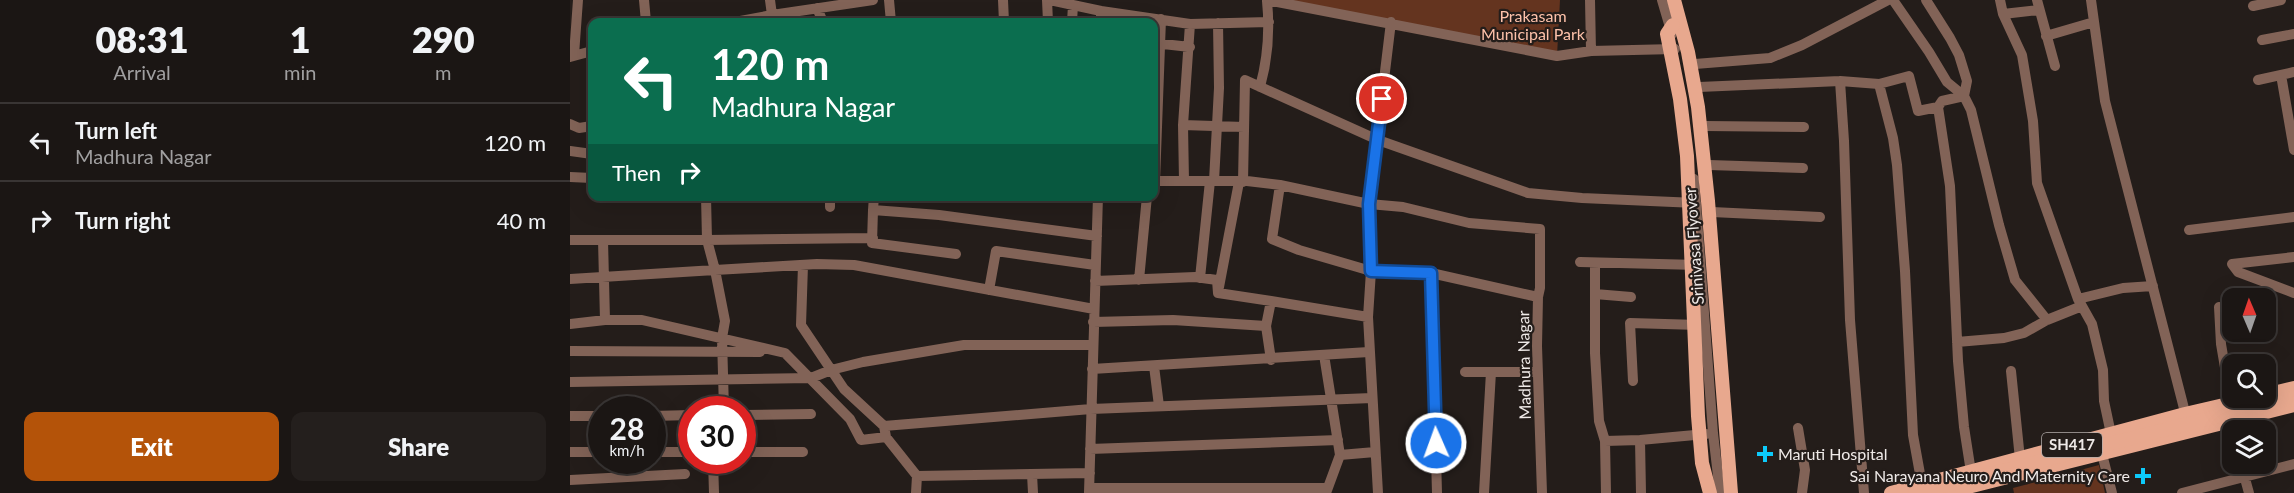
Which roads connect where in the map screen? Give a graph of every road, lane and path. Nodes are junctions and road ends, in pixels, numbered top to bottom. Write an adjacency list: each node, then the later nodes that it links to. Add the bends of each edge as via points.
1 (578, 0): 48 (street)
2 (644, 0): 24 (street)
3 (770, 0): 25 (street)
4 (873, 0): 21 (street)
5 (889, 0): 27 (street)
6 (1003, 0): 28 (street)
7 (1049, 0): 18 (street); 29 (street)
8 (1267, 0): 33 (street); 34 (street)
9 (1590, 0): 46 (street)
10 (1664, 0): 38 (main road, Srinivasa Flyover); 45 (street)
11 (1674, 0): 209 (main road, Srinivasa Flyover, via 1698,107)
12 (1679, 0): 49 (street)
13 (1891, 0): 49 (street, via 1770,58); 58 (street, via 1947,82)
14 (1926, 0): 58 (street, via 1959,56 1967,81)
15 (2000, 0): 22 (street)
16 (2091, 0): 35 (street)
17 (2281, 0): 20 (street)
18 (1073, 5): 23 (street); 30 (street)
19 (2038, 5): 22 (street); 40 (street)
20 (2253, 6)
21 (817, 8): 25 (street); 26 (street)
22 (2003, 15): 119 (street, via 2022,55 2033,120 2037,183)
23 (1101, 17): 31 (street)
24 (646, 18)
25 (766, 18)
26 (821, 18)
27 (891, 18)
28 (1004, 18)
29 (1048, 18)
30 (1072, 18)
31 (1116, 18)
32 (1161, 19): 37 (street); 41 (street)
33 (1269, 22): 36 (street); 56 (street, via 1268,56)
34 (1391, 22): 46 (street, via 1557,56); 67 (street)
35 (2094, 22): 40 (street); 111 (street, via 2105,101)
36 (1218, 23): 37 (street); 62 (street)
37 (1190, 24): 44 (street)
38 (1673, 25): 207 (main road, Srinivasa Flyover, bridge, via 1668,34 1687,156 1698,416 1702,463); 208 (main road, Srinivasa Flyover, via 1699,175)
39 (2294, 34): 42 (street)
40 (2046, 36): 50 (street)
41 (1158, 37)
42 (2262, 40)
43 (1158, 43): 44 (street)
44 (1190, 47): 61 (street)
45 (1676, 49): 46 (street); 84 (street)
46 (1591, 51)
47 (588, 52): 48 (street)
48 (572, 56)
49 (1695, 64): 57 (street)
50 (2055, 66)
51 (2294, 72): 52 (street)
52 (2281, 75): 53 (street); 68 (street)
53 (2258, 80)
54 (1840, 81): 55 (street); 57 (street); 212 (street, via 1850,320)
55 (1879, 84): 59 (street, via 1909,76 1918,111); 195 (street, via 1898,165)
56 (1260, 87): 65 (street, via 1245,80); 67 (street)
57 (1699, 87): 63 (street)
58 (1964, 96): 59 (street, via 1942,101); 124 (street, via 1971,110 2015,280)
59 (1938, 107): 130 (street, via 1950,186)
60 (570, 124): 64 (street)
61 (1183, 124): 62 (street); 76 (street)
62 (1217, 126): 65 (street); 77 (street)
63 (1705, 126): 66 (street); 71 (street)
64 (588, 127)
65 (1244, 127): 78 (street)
66 (1804, 127)
67 (1378, 140): 84 (street, via 1528,194); 85 (street)
68 (2294, 150)
69 (570, 151): 70 (street)
70 (588, 153)
71 (1709, 165): 72 (street); 87 (street)
72 (1803, 168)
73 (570, 177): 74 (street)
74 (588, 178)
75 (1158, 181): 76 (street)
76 (1184, 181): 77 (street)
77 (1212, 181): 78 (street); 107 (street)
78 (1241, 182): 79 (street); 113 (street)
79 (1280, 186): 85 (street); 104 (street, Madhura Nagar, via 1272,239)
80 (706, 201): 95 (street)
81 (874, 201): 86 (street)
82 (1098, 201): 91 (street)
83 (1147, 201): 109 (street)
84 (1696, 203): 102 (street)
85 (1369, 204): 104 (street); 116 (street, via 1403,207 1469,224 1540,229)
86 (873, 210): 91 (street); 92 (street)
87 (1712, 212): 88 (street); 210 (street)
88 (1820, 217)
89 (2294, 217): 90 (street)
90 (2189, 230)
91 (1096, 236): 101 (street)
92 (873, 238): 95 (street); 96 (street, via 872,243)
93 (570, 240): 94 (street)
94 (603, 240): 95 (street); 106 (street)
95 (707, 240): 103 (street)
96 (956, 254)
97 (2294, 257): 114 (street, via 2232,264 2238,272)
98 (1580, 262): 99 (street)
99 (1595, 263): 102 (street); 115 (street)
100 (803, 265): 103 (street); 112 (street, via 854,265); 141 (street, via 801,325)
101 (1095, 265): 110 (street); 112 (street, via 996,251)
102 (1701, 265): 127 (street)
103 (716, 270): 106 (street); 129 (street, via 724,321)
104 (1371, 271): 105 (street, Madhura Nagar); 122 (street)
105 (1431, 273): 116 (street, Madhura Nagar); 202 (street)
106 (604, 277): 108 (street); 123 (street)
107 (1200, 278): 109 (street); 113 (street, via 1217,280)
108 (570, 279)
109 (1139, 279): 110 (street)
110 (1095, 281): 121 (street)
111 (2153, 286): 119 (street, via 2123,288); 161 (street)
112 (989, 290): 121 (street)
113 (1218, 293): 118 (street)
114 (2294, 293)
115 (1595, 294): 117 (street); 174 (street, via 1599,421)
116 (1538, 297): 145 (street, Madhura Nagar)
117 (1631, 297)
118 (1271, 301): 122 (street); 128 (street)
119 (2080, 302): 124 (street); 171 (street, via 2092,324 2103,370)
120 (2219, 307): 136 (street)
121 (1094, 309): 125 (street)
122 (1368, 317): 135 (street)
123 (605, 320): 126 (street); 129 (street, via 642,320)
124 (2047, 320): 130 (street, via 2024,333 2004,338)
125 (1093, 322): 128 (street, via 1173,320); 131 (street)
126 (570, 324)
127 (1706, 325): 148 (street, via 1630,323); 170 (street)
128 (1266, 326): 138 (street)
129 (722, 339): 133 (street); 134 (street)
130 (1958, 342): 185 (street)
131 (1093, 345): 140 (street); 141 (street, via 964,345)
132 (570, 351): 133 (street)
133 (723, 352): 134 (street); 147 (street)
134 (781, 352): 146 (street)
135 (1369, 352): 137 (street); 154 (street)
136 (2223, 354)
137 (1324, 355): 138 (street); 155 (street)
138 (1271, 360): 139 (street)
139 (1154, 366): 140 (street); 158 (street)
140 (1092, 369): 159 (street)
141 (831, 370): 146 (street); 168 (street)
142 (2011, 370): 183 (street)
143 (1465, 372): 144 (street)
144 (1491, 372): 145 (street); 203 (street)
145 (1538, 372): 204 (street, Madhura Nagar)
146 (811, 378): 147 (street); 168 (street, via 850,419 861,440)
147 (723, 381): 149 (street); 152 (street)
148 (1632, 381)
149 (570, 382)
150 (2294, 388): 151 (main road)
151 (2276, 392)
152 (724, 396)
153 (2294, 397): 195 (main road, bridge)
154 (1372, 398): 155 (street); 180 (street)
155 (1332, 399): 158 (street); 172 (street)
156 (2222, 405): 161 (main road, SH417)
157 (2294, 405): 165 (main road, SH417)
158 (1159, 406): 159 (street)
159 (1091, 409): 168 (street); 175 (street)
160 (811, 414): 162 (street)
161 (2185, 414): 169 (street); 171 (main road, SH417)
162 (756, 415)
163 (570, 416): 164 (street)
164 (588, 416)
165 (2250, 420)
166 (2222, 427): 169 (main road, SH417)
167 (1798, 428): 211 (street, via 1805,470)
168 (885, 432): 191 (street)
169 (2190, 432): 181 (main road, SH417)
170 (1713, 433): 173 (street); 208 (street)
171 (2111, 434): 183 (main road, SH417)
172 (1338, 440): 175 (street); 182 (street)
173 (1640, 440): 174 (street); 206 (street)
174 (1605, 441): 205 (street)
175 (1090, 449): 186 (street)
176 (570, 452): 177 (street)
177 (588, 452)
178 (756, 452): 179 (street)
179 (803, 452)
180 (1375, 452): 182 (street); 201 (street)
181 (2102, 454): 194 (main road, SH417); 215 (street)
182 (1340, 455): 197 (street)
183 (2020, 459): 185 (main road, SH417)
184 (2294, 464): 192 (street)
185 (1971, 472): 195 (main road, SH417)
186 (1090, 473): 189 (street); 196 (street)
187 (685, 474): 193 (street)
188 (713, 474): 198 (street)
189 (1032, 474): 191 (street); 200 (street)
190 (2244, 474): 192 (street)
191 (917, 476): 199 (street)
192 (2245, 477): 216 (street); 217 (street)
193 (570, 480)
194 (1982, 488): 214 (main road, SH417)
195 (1918, 489): 213 (main road, SH417)
196 (1089, 491): 197 (street)
197 (1326, 491)
198 (714, 493)
199 (916, 493)
200 (1033, 493)
201 (1378, 493)
202 (1437, 493)
203 (1484, 493)
204 (1542, 493)
205 (1606, 493)
206 (1641, 493)
207 (1710, 493)
208 (1721, 493)
209 (1731, 493)
210 (1736, 493)
211 (1802, 493)
212 (1864, 493)
213 (1891, 493)
214 (1944, 493)
215 (2112, 493)
216 (2182, 493)
217 (2249, 493)

